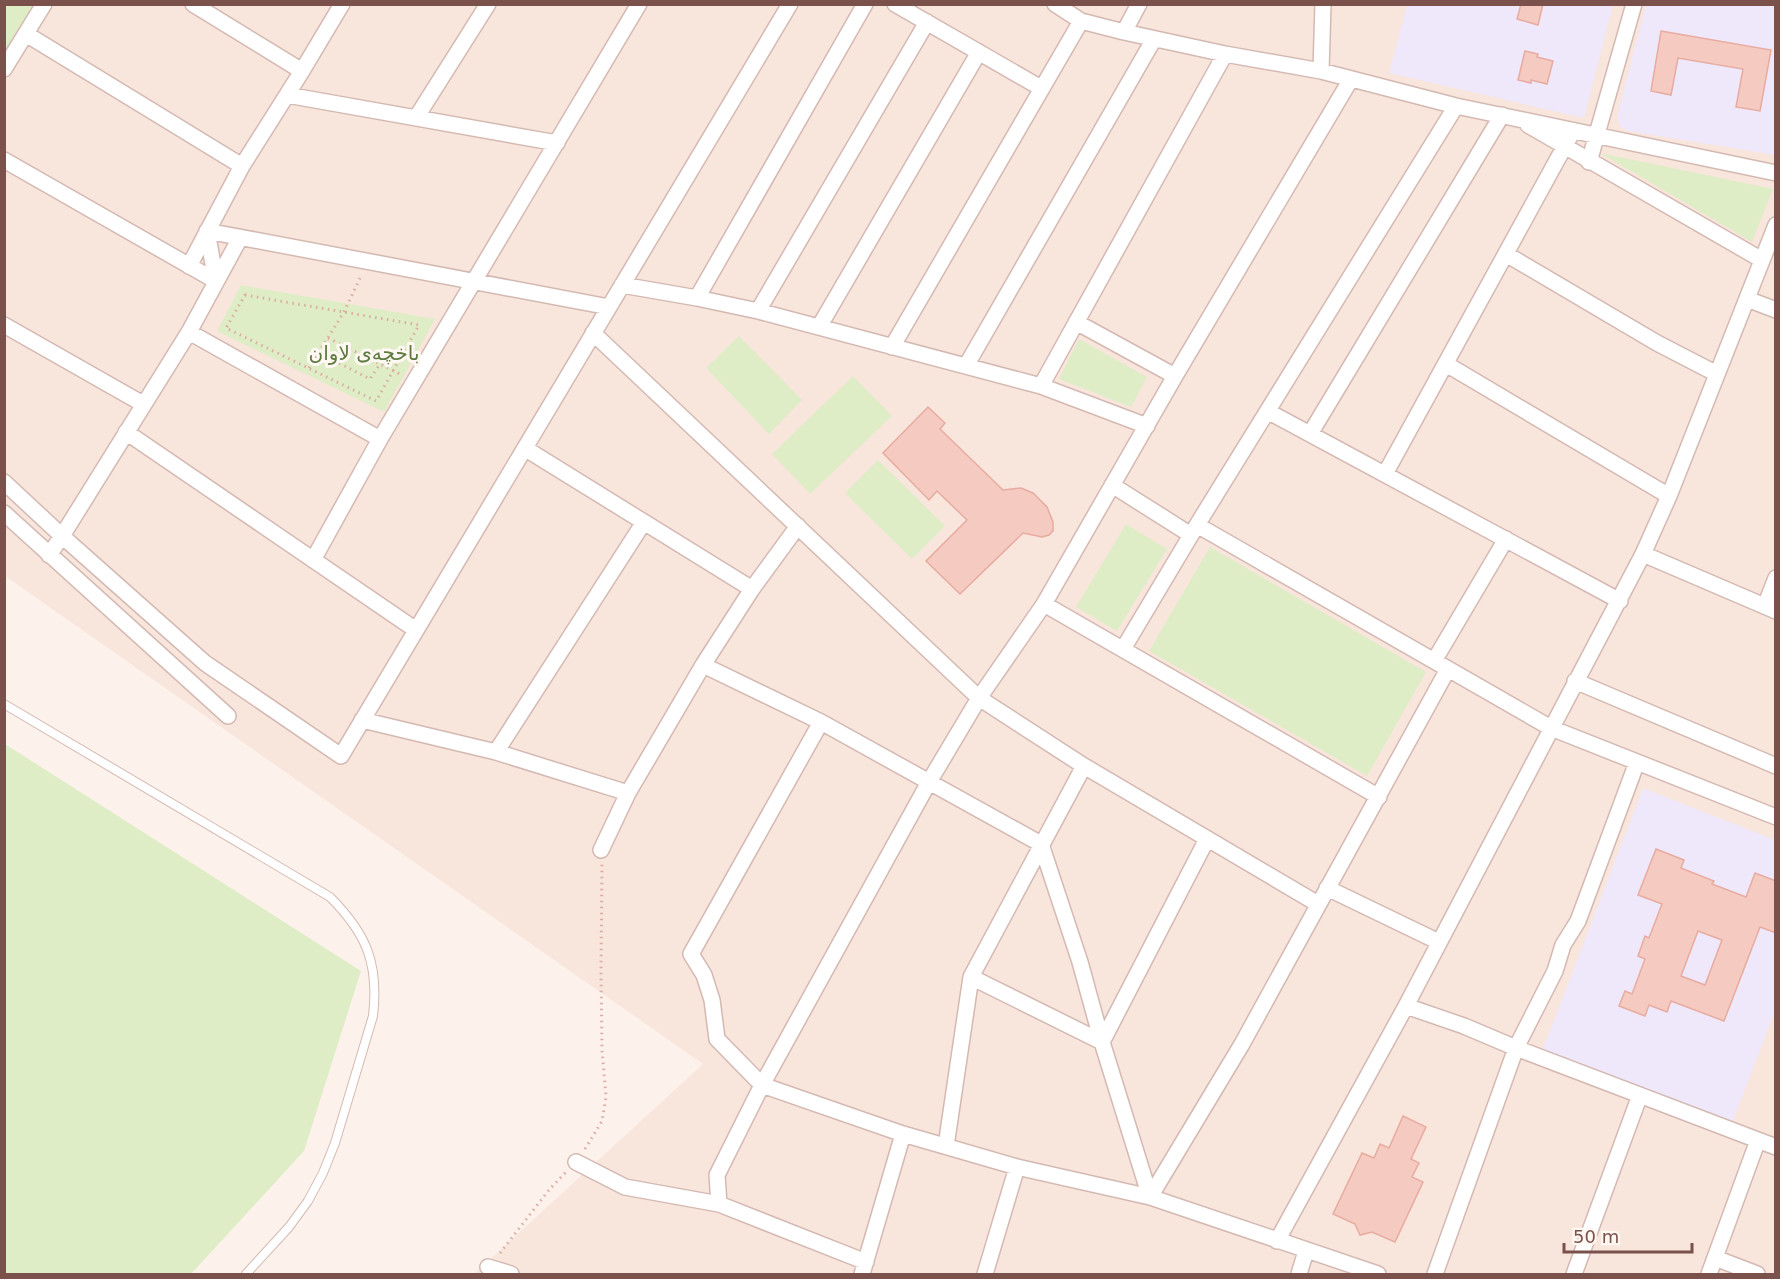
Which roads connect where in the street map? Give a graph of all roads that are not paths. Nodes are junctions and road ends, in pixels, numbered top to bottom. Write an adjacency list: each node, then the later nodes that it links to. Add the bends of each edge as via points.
1 (44, 4): 16 (street)
2 (193, 4): 21 (street)
3 (342, 4): 21 (street)
4 (488, 4): 28 (street)
5 (639, 4): 32 (street)
6 (790, 4): 47 (street)
7 (865, 4): 48 (street)
8 (895, 4): 14 (street)
9 (1055, 4): 13 (street)
10 (1138, 4): 15 (street)
11 (1323, 4): 22 (street)
12 (1634, 4): 31 (street)
13 (1081, 21): 15 (street); 24 (street)
14 (927, 22): 18 (street); 52 (street)
15 (1124, 32): 17 (street)
16 (26, 34): 20 (street); 36 (street)
17 (1154, 39): 19 (street); 60 (street)
18 (979, 52): 24 (street); 55 (street)
19 (1225, 54): 22 (street); 53 (street)
20 (4, 69)
21 (302, 71): 25 (street)
22 (1321, 71): 23 (street)
23 (1351, 79): 26 (street); 62 (street)
24 (1041, 88): 58 (street)
25 (287, 95): 28 (street); 36 (street)
26 (1456, 106): 27 (street); 65 (street)
27 (1502, 115): 29 (street); 68 (street)
28 (416, 118): 32 (street)
29 (1518, 119): 30 (street); 33 (street)
30 (1573, 131): 31 (street); 33 (street)
31 (1598, 135): 35 (street); 37 (street)
32 (557, 143): 45 (street)
33 (1564, 147): 35 (street); 42 (street)
34 (4, 160): 44 (street)
35 (1589, 162): 43 (street)
36 (242, 166): 39 (street)
37 (1776, 173)
38 (1776, 225): 43 (street)
39 (207, 231): 40 (street); 41 (street); 44 (street)
40 (240, 238): 41 (street); 45 (street); 46 (street)
41 (211, 254): 44 (street); 46 (street)
42 (1506, 254): 59 (street); 61 (street)
43 (1762, 260): 49 (street)
44 (189, 266): 46 (street)
45 (474, 281): 50 (street); 69 (street)
46 (216, 282): 56 (street)
47 (622, 285): 48 (street); 50 (street)
48 (697, 298): 52 (street)
49 (1746, 299): 51 (street); 61 (street)
50 (609, 307): 57 (street)
51 (1776, 310)
52 (758, 311): 55 (street)
53 (1076, 322): 62 (street); 63 (street)
54 (4, 325): 64 (street)
55 (819, 327): 58 (street)
56 (189, 332): 64 (street); 69 (street)
57 (593, 333): 70 (street); 77 (street)
58 (892, 347): 60 (street)
59 (1446, 364): 71 (street); 74 (street)
60 (966, 366): 63 (street)
61 (1717, 374): 74 (street)
62 (1175, 376): 66 (street)
63 (1041, 386): 66 (street)
64 (143, 404): 67 (street)
65 (1269, 411): 68 (street); 78 (street)
66 (1147, 426): 73 (street)
67 (126, 432): 79 (street); 83 (street)
68 (1310, 434): 71 (street)
69 (380, 439): 83 (street)
70 (525, 449): 76 (street); 89 (street)
71 (1385, 474): 80 (street)
72 (4, 482): 79 (street)
73 (1112, 485): 78 (street); 87 (street)
74 (1669, 496): 81 (street)
75 (4, 513): 82 (street)
76 (644, 522): 85 (street); 101 (street)
77 (798, 526): 85 (street); 95 (street)
78 (1194, 530): 90 (street); 91 (street)
79 (62, 536): 82 (street); 98 (street, via 205,663 341,756)
80 (1506, 539): 86 (street); 91 (street)
81 (1643, 554): 86 (street); 88 (street)
82 (49, 555): 97 (street)
83 (313, 560): 89 (street)
84 (1776, 578): 88 (street)
85 (752, 589): 92 (street)
86 (1620, 600): 94 (street)
87 (1044, 604): 90 (street); 95 (street)
88 (1770, 608)
89 (416, 630): 98 (street)
90 (1123, 649): 107 (street)
91 (1434, 661): 93 (street)
92 (703, 664): 99 (street); 106 (street)
93 (1448, 669): 100 (street); 107 (street)
94 (1575, 681): 100 (street); 104 (street)
95 (979, 698): 103 (street); 105 (street)
96 (4, 704): 135 (lane, via 330,897 347,914 369,954 374,975 373,1016 335,1143 308,1201)
97 (228, 716)
98 (362, 720): 101 (street)
99 (821, 722): 105 (street); 119 (street, via 692,954 712,1000 717,1039)
100 (1551, 728): 102 (street); 114 (street)
101 (496, 752): 106 (street)
102 (1637, 762): 108 (street); 118 (street, via 1578,921)
103 (1084, 766): 109 (street); 110 (street)
104 (1776, 766)
105 (929, 782): 110 (street); 119 (street)
106 (628, 793): 111 (street)
107 (1379, 796): 112 (street)
108 (1776, 818)
109 (1207, 839): 113 (street); 117 (street)
110 (1041, 844): 115 (street); 117 (street)
111 (601, 850)
112 (1327, 888): 113 (street); 114 (street)
113 (1318, 904): 127 (street, via 1242,1044)
114 (1439, 942): 116 (street)
115 (971, 977): 117 (street); 123 (street)
116 (1406, 1006): 118 (street); 129 (street)
117 (1102, 1042): 127 (street)
118 (1516, 1048): 120 (street); 139 (street)
119 (762, 1084): 121 (street); 128 (street, via 717,1175)
120 (1640, 1095): 122 (street); 140 (street)
121 (903, 1134): 123 (street); 133 (street)
122 (1758, 1140): 124 (street); 131 (street)
123 (946, 1146): 126 (street)
124 (1776, 1147)
125 (576, 1161): 128 (street, via 625,1187)
126 (1017, 1167): 127 (street); 137 (street)
127 (1150, 1197): 129 (street)
128 (719, 1204): 133 (street)
129 (1276, 1241): 130 (street)
130 (1306, 1251): 134 (street); 138 (street)
131 (1715, 1258): 141 (street); 142 (street)
132 (488, 1267): 136 (street)
133 (864, 1268)
134 (1371, 1273)
135 (246, 1275)
136 (511, 1275)
137 (985, 1275)
138 (1299, 1275)
139 (1435, 1275)
140 (1574, 1275)
141 (1709, 1275)
142 (1756, 1275)

